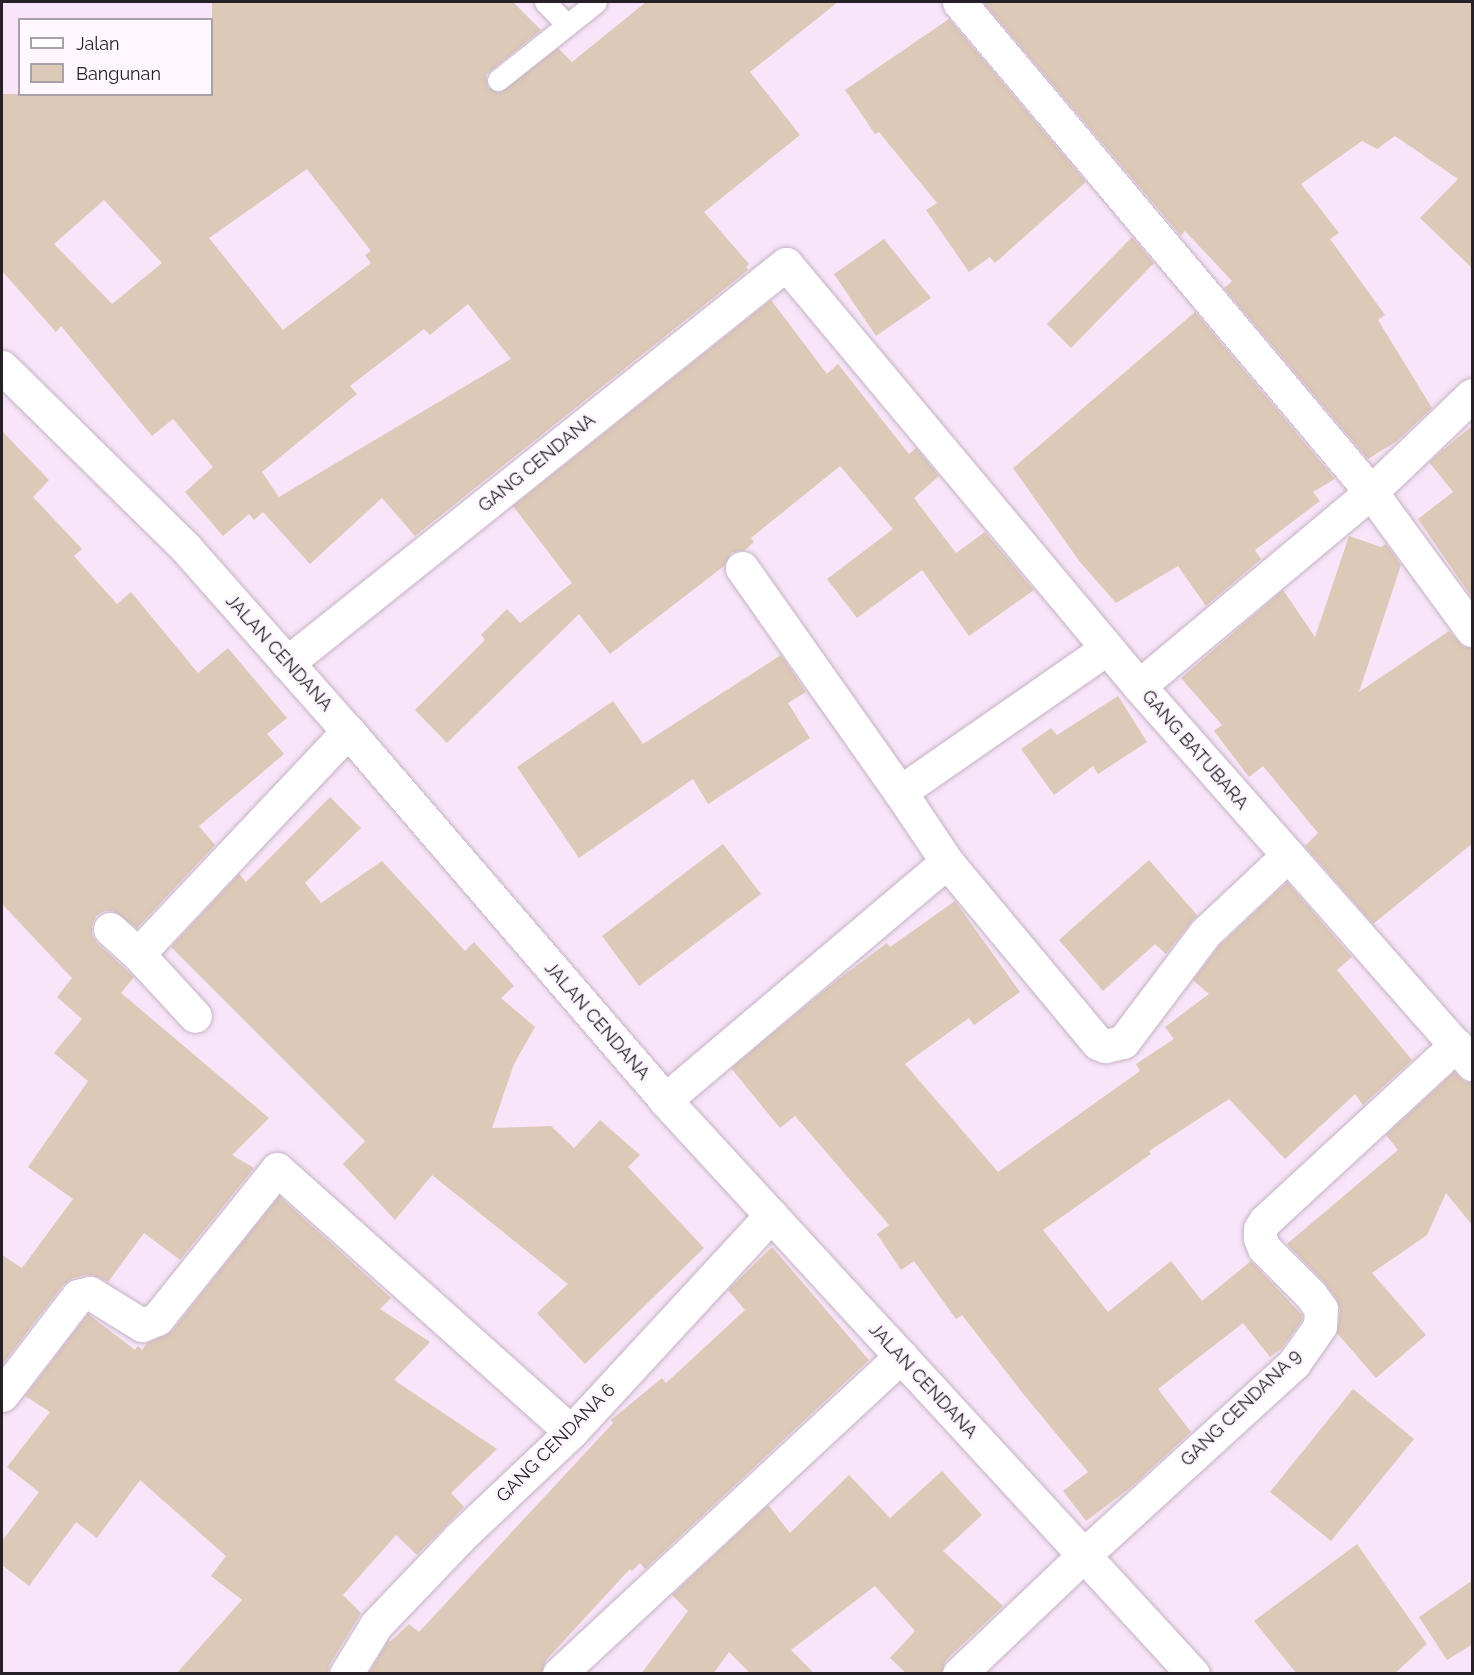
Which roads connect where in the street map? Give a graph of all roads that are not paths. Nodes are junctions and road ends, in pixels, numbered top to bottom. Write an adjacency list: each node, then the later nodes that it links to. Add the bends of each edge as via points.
1 (545, 2): 4 (lane)
2 (596, 2): 4 (lane)
3 (959, 2): 8 (street)
4 (567, 25): 5 (lane)
5 (498, 80)
6 (2, 367): 12 (street, JALAN CENDANA, via 185,547)
7 (1473, 395): 8 (street, GANG BATUBARA)
8 (1371, 492): 10 (street); 13 (street, GANG BATUBARA)
9 (742, 568): 15 (street)
10 (1473, 630)
11 (1107, 648): 12 (street, GANG CENDANA, via 786,264); 13 (street); 15 (street)
12 (287, 663): 14 (street, JALAN CENDANA)
13 (1139, 686): 16 (street, GANG BATUBARA)
14 (348, 731): 19 (street); 22 (street, JALAN CENDANA)
15 (900, 792): 17 (street)
16 (1288, 855): 17 (street, via 1205,933 1123,1042 1111,1046 1098,1043); 21 (street, GANG BATUBARA)
17 (947, 862): 22 (street)
18 (110, 929): 19 (street)
19 (138, 954): 20 (street)
20 (195, 1016)
21 (1464, 1055): 27 (street, GANG CENDANA 9, via 1265,1221 1260,1229 1264,1248 1311,1295 1321,1310 1320,1326 1294,1363)
22 (665, 1100): 23 (street, JALAN CENDANA)
23 (771, 1215): 24 (street, JALAN CENDANA); 26 (street, GANG CENDANA 6)
24 (901, 1356): 27 (street, JALAN CENDANA); 29 (street)
25 (2, 1395): 26 (street, via 78,1296 90,1293 142,1325 157,1320 277,1169)
26 (571, 1432): 28 (street, GANG CENDANA 6, via 459,1538 376,1625)
27 (1083, 1555): 30 (street); 31 (street, JALAN CENDANA)
28 (346, 1674)
29 (560, 1674)
30 (959, 1674)
31 (1193, 1674)

